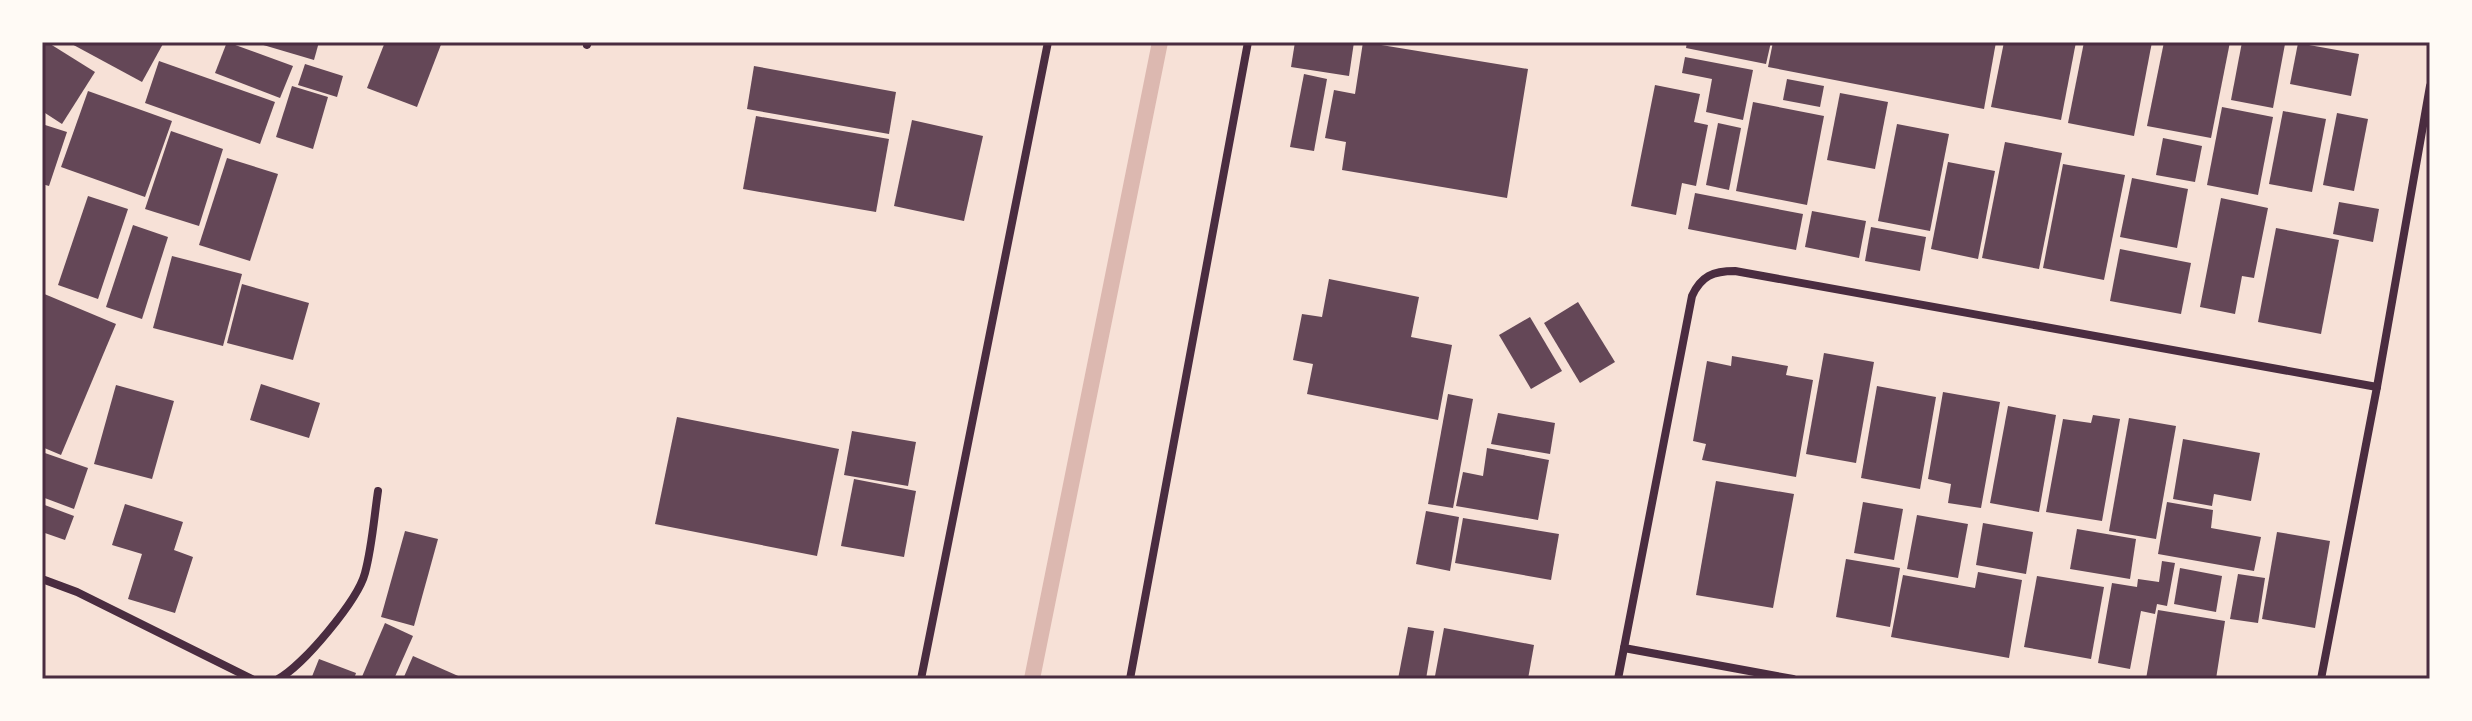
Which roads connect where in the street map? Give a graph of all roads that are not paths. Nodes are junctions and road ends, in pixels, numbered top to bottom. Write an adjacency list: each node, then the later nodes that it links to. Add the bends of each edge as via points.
1 (1048, 42): 10 (street)
2 (1248, 42): 11 (street)
3 (2430, 86): 4 (street)
4 (2377, 387): 7 (street, via 1719,271 1698,283 1692,296); 14 (street)
5 (378, 491): 9 (street, via 365,575 352,600 293,671)
6 (42, 579): 8 (street)
7 (1624, 648): 12 (street); 13 (street)
8 (252, 679)
9 (278, 679)
10 (921, 679)
11 (1130, 679)
12 (1618, 679)
13 (1793, 679)
14 (2321, 679)

